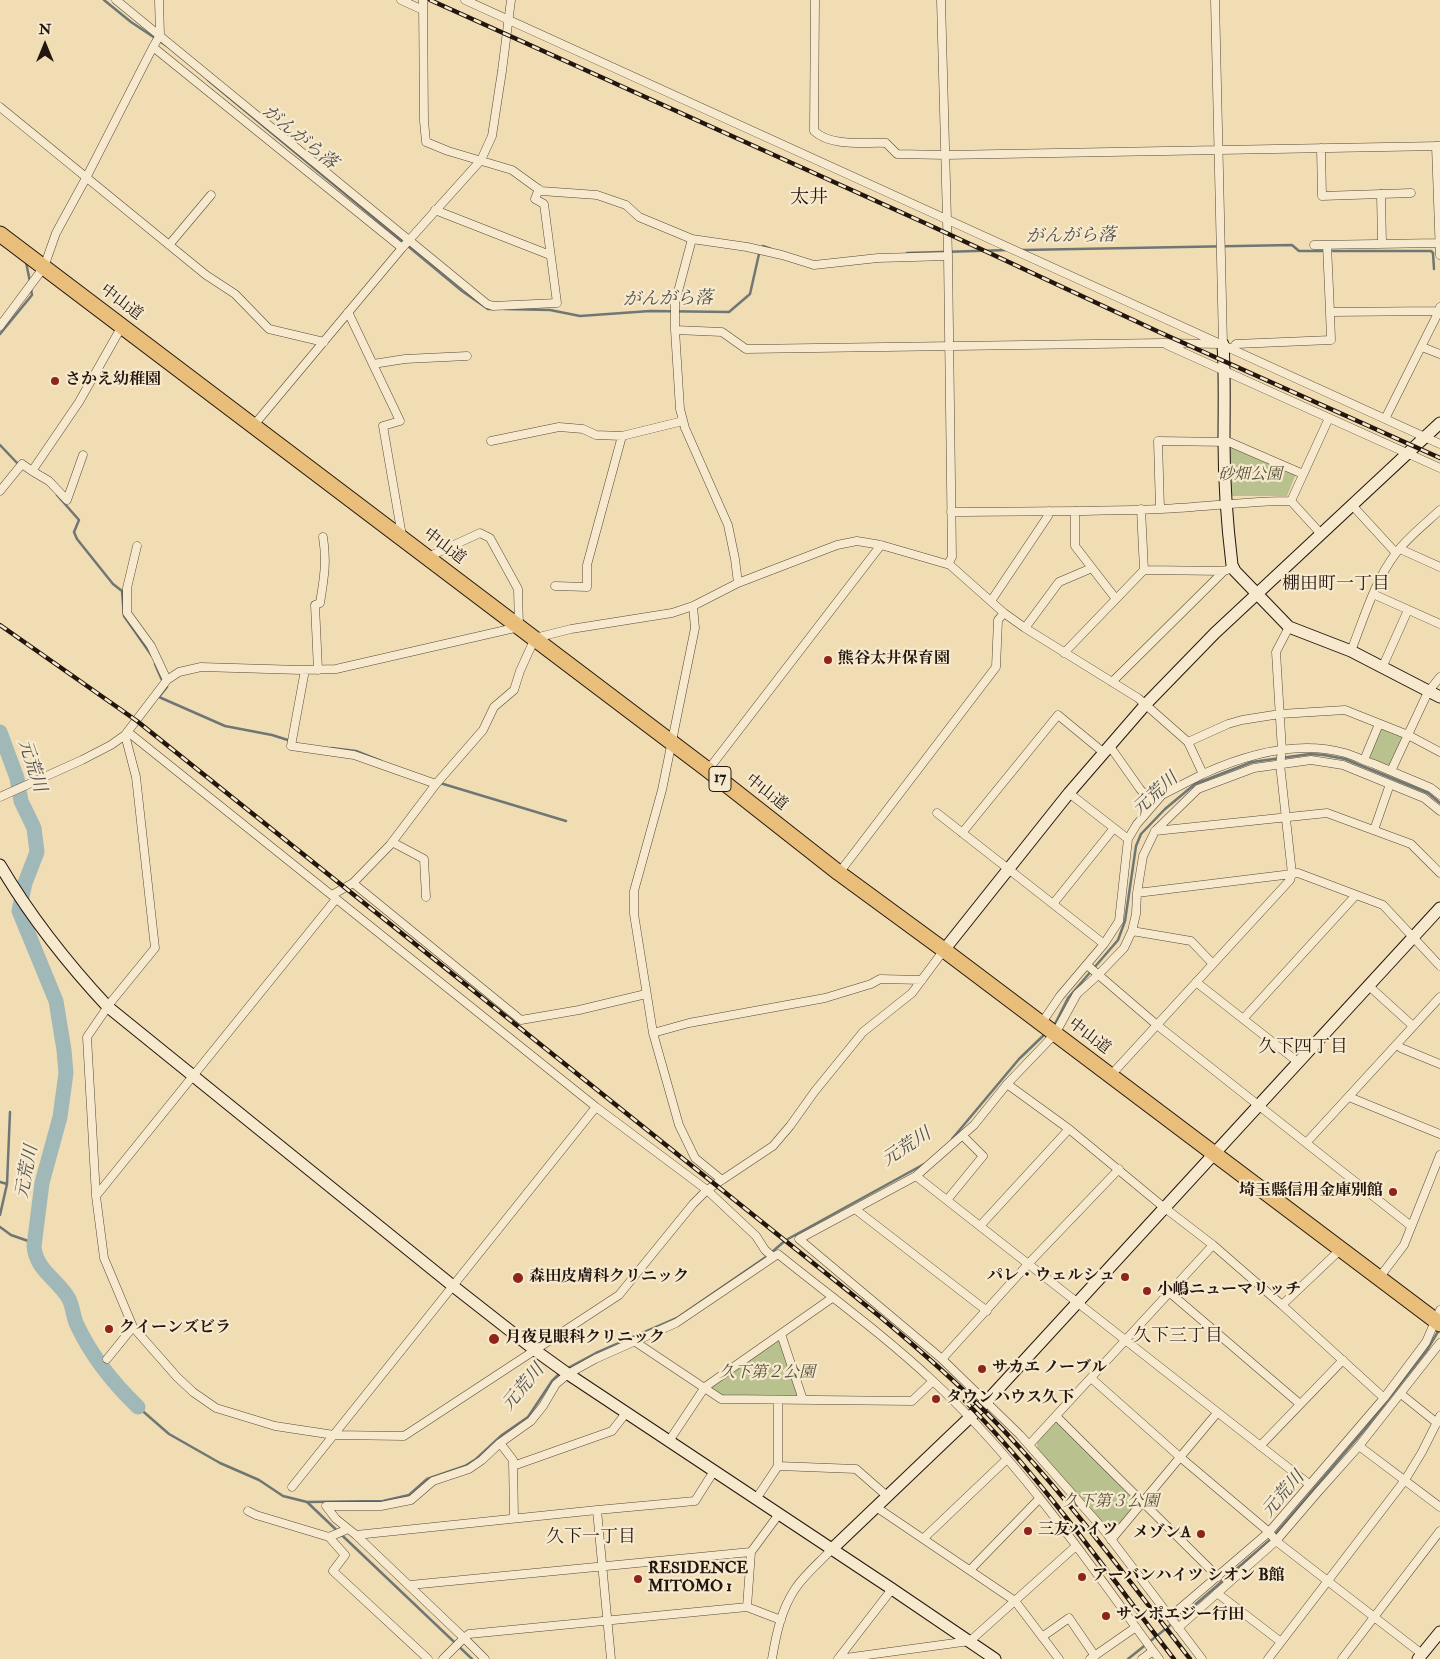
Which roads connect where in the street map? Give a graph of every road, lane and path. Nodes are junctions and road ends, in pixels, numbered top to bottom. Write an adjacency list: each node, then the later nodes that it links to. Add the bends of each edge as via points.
1 (116, 0): 12 (street)
2 (159, 0): 12 (street)
3 (401, 0): 10 (street)
4 (423, 0): 10 (street)
5 (465, 0): 11 (street)
6 (511, 0): 11 (street)
7 (814, 0): 18 (street, via 814,130 819,136 838,141 886,143 897,154)
8 (942, 0): 18 (street)
9 (1215, 0): 17 (street)
10 (423, 10): 19 (street, via 426,142)
11 (509, 19): 19 (street, via 492,136); 27 (street)
12 (160, 35): 13 (street); 30 (street)
13 (153, 48): 20 (street); 36 (street)
14 (0, 107): 20 (street)
15 (1438, 146): 16 (street); 22 (street)
16 (1321, 148): 17 (street); 24 (street, via 1322,196)
17 (1218, 149): 18 (street); 50 (street)
18 (945, 155): 27 (street)
19 (481, 160): 21 (street, via 512,170); 26 (street)
20 (86, 178): 33 (street); 40 (street, via 56,233)
21 (539, 189): 29 (street, via 597,195 626,205 639,217); 37 (street, via 535,199 544,204)
22 (1439, 189): 31 (street)
23 (1411, 193): 24 (street)
24 (1381, 194): 32 (street)
25 (211, 195): 33 (street)
26 (435, 210): 30 (street); 37 (street)
27 (946, 220): 39 (street); 50 (street)
28 (0, 234): 40 (highway, 中山道 / 17)
29 (692, 239): 39 (street, via 747,247 814,265 878,258); 47 (street, via 675,303)
30 (408, 240): 36 (street); 37 (street, via 493,306 557,303)
31 (1440, 243): 32 (street); 38 (street)
32 (1382, 244): 35 (street)
33 (169, 245): 48 (street, via 206,276 235,294 269,329)
34 (1314, 245): 35 (street)
35 (1327, 245): 44 (street)
36 (402, 248): 43 (street)
37 (550, 255)
38 (1440, 255)
39 (948, 256): 51 (street)
40 (44, 267): 45 (street); 46 (highway, 中山道 / 17)
41 (1440, 306): 42 (street)
42 (1440, 311): 44 (street); 52 (street)
43 (348, 312): 48 (street); 55 (street)
44 (1330, 312): 50 (street, via 1331,340)
45 (0, 326)
46 (122, 326): 61 (highway, 中山道 / 17); 70 (street, via 79,402)
47 (674, 330): 51 (street, via 722,332 746,349); 59 (street, via 677,389)
48 (324, 342): 61 (street)
49 (1163, 343): 50 (street); 51 (street); 56 (street)
50 (1228, 346): 56 (street); 58 (street)
51 (949, 347): 81 (street)
52 (1422, 347): 53 (street); 58 (street)
53 (1440, 354)
54 (467, 356): 55 (street)
55 (373, 364): 84 (street, via 400,421 382,426)
56 (1225, 371): 57 (street); 64 (street)
57 (1329, 418): 67 (street); 71 (street)
58 (1385, 419): 63 (street)
59 (683, 421): 62 (street); 94 (street, via 728,525)
60 (1440, 423): 63 (street)
61 (254, 424): 84 (highway, 中山道 / 17)
62 (622, 436): 65 (street, via 596,435 582,429 559,427); 95 (street, via 587,565 587,587)
63 (1425, 437): 66 (street); 67 (street)
64 (1224, 440): 71 (street); 74 (street); 77 (street, via 1158,441)
65 (491, 441)
66 (1440, 444)
67 (1408, 453): 69 (street); 75 (street)
68 (84, 455): 70 (street, via 67,500 49,481)
69 (1440, 468)
70 (32, 472): 72 (street, via 22,464)
71 (1303, 474): 73 (street)
72 (0, 491)
73 (1291, 501): 74 (street); 82 (street)
74 (1226, 505): 77 (street); 92 (street)
75 (1352, 505): 82 (street); 87 (street)
76 (1141, 509): 77 (street); 80 (street); 93 (street)
77 (1160, 509)
78 (1440, 510): 87 (street)
79 (1048, 511): 80 (street); 81 (street); 99 (street, via 1048,516)
80 (1075, 511): 91 (street, via 1076,546)
81 (951, 512): 89 (street, via 952,556)
82 (1321, 534): 96 (street)
83 (323, 536): 112 (street, via 326,565 320,603 316,605)
84 (402, 538): 88 (highway, 中山道 / 17)
85 (881, 545): 89 (street); 94 (street, via 857,541 837,545); 130 (street)
86 (137, 546): 114 (street, via 127,588 127,613 151,646)
87 (1398, 551): 90 (street); 97 (street)
88 (428, 557): 104 (highway, 中山道 / 17); 104 (street, via 480,533 490,538 518,589)
89 (948, 564): 99 (street)
90 (1440, 567)
91 (1092, 568): 98 (street); 106 (street, via 1059,582)
92 (1228, 569): 93 (street); 96 (street); 115 (street)
93 (1144, 570): 98 (street)
94 (738, 583): 100 (street)
95 (555, 586)
96 (1257, 594): 105 (street); 118 (street)
97 (1373, 594): 101 (street); 108 (street)
98 (1116, 599): 109 (street)
99 (990, 601): 102 (street)
100 (693, 606): 107 (street, via 663,615); 123 (street, via 695,628)
101 (1408, 610): 103 (street); 110 (street)
102 (1004, 613): 106 (street); 150 (street, via 998,620 996,667)
103 (1440, 624)
104 (519, 627): 107 (highway, 中山道 / 17); 112 (street, via 336,669)
105 (1289, 627): 108 (street); 119 (street, via 1276,652)
106 (1025, 628): 109 (street)
107 (535, 638): 123 (highway, 中山道 / 17); 133 (street, via 514,690 494,707 483,730)
108 (1351, 651): 110 (street)
109 (1064, 653): 115 (street)
110 (1382, 668): 116 (street)
111 (304, 670): 112 (street); 114 (street, via 200,668 179,672); 133 (street, via 291,746 354,755)
112 (318, 670)
113 (1440, 677): 116 (street)
114 (167, 680): 121 (street)
115 (1112, 682): 118 (street)
116 (1428, 692): 117 (street); 122 (street)
117 (1440, 697)
118 (1146, 704): 124 (street); 125 (street)
119 (1280, 714): 120 (street, via 1344,710); 124 (street, via 1228,724); 126 (street)
120 (1379, 724): 122 (street); 128 (street)
121 (126, 734): 137 (street, via 82,760); 156 (street); 173 (street, via 136,776 154,948)
122 (1408, 735): 127 (street); 131 (street)
123 (671, 742): 130 (highway, 中山道 / 17); 171 (street, via 662,790 634,891 634,914)
124 (1188, 742): 132 (street)
125 (1106, 748): 135 (street); 138 (street); 145 (street, via 1058,715)
126 (1282, 751): 128 (street, via 1324,748); 129 (street); 132 (street, via 1251,756)
127 (1440, 752)
128 (1364, 760): 131 (street)
129 (1280, 764): 134 (street, via 1324,761); 141 (street); 144 (street, via 1254,768 1198,790)
130 (708, 770): 150 (highway, 中山道 / 17)
131 (1391, 771): 136 (street)
132 (1203, 774): 138 (street, via 1162,795)
133 (436, 784): 147 (street)
134 (1390, 784): 139 (street, via 1424,798); 143 (street)
135 (1069, 792): 142 (street); 149 (street)
136 (1440, 795)
137 (0, 797)
138 (1153, 804): 146 (street)
139 (1440, 810)
140 (937, 813): 145 (street)
141 (1285, 816): 143 (street, via 1328,813); 144 (street); 151 (street)
142 (1114, 828): 146 (street); 158 (street)
143 (1374, 830): 152 (street, via 1411,844)
144 (1155, 831): 154 (street, via 1144,856)
145 (962, 833): 149 (street)
146 (1128, 839): 162 (street, via 1119,921)
147 (392, 842): 153 (street); 157 (street, via 424,859)
148 (0, 865): 173 (street, via 80,977)
149 (1008, 869): 158 (street); 163 (street)
150 (839, 873): 163 (highway, 中山道 / 17)
151 (1292, 874): 154 (street); 155 (street, via 1298,873); 164 (street)
152 (1440, 874)
153 (353, 883): 156 (street); 171 (street, via 521,1020)
154 (1137, 892): 160 (street)
155 (1356, 895): 161 (street, via 1383,905); 174 (street)
156 (334, 897): 184 (street); 188 (street)
157 (426, 897)
158 (1053, 904): 162 (street)
159 (1440, 908): 161 (street)
160 (1132, 931): 164 (street, via 1191,941); 167 (street, via 1124,948)
161 (1414, 937): 166 (street); 170 (street)
162 (1104, 944): 165 (street)
163 (944, 950): 168 (street); 175 (highway, 中山道 / 17)
164 (1214, 964): 169 (street)
165 (1087, 965): 167 (street); 175 (street)
166 (1440, 966)
167 (1098, 976): 176 (street); 179 (street, via 1077,994)
168 (922, 980): 178 (street, via 880,979 826,998 689,1023); 197 (street, via 912,993 863,1032 773,1146)
169 (1196, 982): 174 (street); 176 (street)
170 (1369, 986): 177 (street); 181 (street)
171 (646, 994): 178 (street)
172 (1440, 997): 177 (street)
173 (108, 1007): 184 (street); 199 (street, via 87,1037)
174 (1243, 1019): 181 (street)
175 (1041, 1024): 179 (highway, 中山道 / 17)
176 (1157, 1025): 183 (street); 187 (street)
177 (1413, 1026): 180 (street)
178 (653, 1033): 197 (street, via 679,1125 695,1158)
179 (1055, 1034): 183 (highway, 中山道 / 17); 185 (street)
180 (1397, 1044): 182 (street); 186 (street)
181 (1298, 1062): 187 (street)
182 (1440, 1064)
183 (1111, 1075): 193 (highway, 中山道 / 17)
184 (193, 1077): 199 (street); 210 (street)
185 (1007, 1084): 189 (street); 191 (street)
186 (1349, 1097): 190 (street); 192 (street)
187 (1259, 1106): 192 (street); 193 (street)
188 (596, 1107): 198 (street); 210 (street)
189 (1069, 1129): 195 (street); 203 (street)
190 (1440, 1134)
191 (964, 1136): 196 (street); 200 (street, via 983,1156)
192 (1306, 1143): 204 (street)
193 (1214, 1154): 201 (street); 206 (highway, 中山道 / 17)
194 (1440, 1155): 204 (street)
195 (1119, 1169): 201 (street); 208 (street)
196 (916, 1176): 200 (street); 202 (street)
197 (722, 1180): 198 (street)
198 (707, 1190): 207 (street, via 756,1236); 222 (street, via 619,1295)
199 (96, 1196): 217 (street, via 104,1258)
200 (947, 1200): 203 (street)
201 (1164, 1208): 205 (street); 213 (street)
202 (855, 1209): 215 (street); 224 (street, via 799,1238)
203 (980, 1226): 208 (street)
204 (1411, 1226): 209 (street, via 1404,1244)
205 (1213, 1245): 211 (street); 214 (street)
206 (1341, 1250): 209 (highway, 中山道 / 17); 214 (street)
207 (773, 1257): 212 (street, via 778,1254); 219 (street, via 676,1323)
208 (1029, 1263): 213 (street); 215 (street)
209 (1379, 1278): 216 (highway, 中山道 / 17)
210 (454, 1286): 222 (street); 241 (street)
211 (1170, 1292): 220 (street); 235 (street)
212 (832, 1298): 218 (street); 228 (street, via 874,1329)
213 (1077, 1303): 220 (street); 234 (street)
214 (1282, 1305): 225 (street)
215 (987, 1311): 224 (street)
216 (1439, 1318): 231 (street, via 1426,1342)
217 (133, 1327): 223 (street); 241 (street, via 177,1377 216,1408 275,1426)
218 (781, 1334): 229 (street); 233 (street)
219 (634, 1341): 226 (street); 229 (street)
220 (1125, 1341): 227 (street); 237 (street)
221 (1440, 1344): 230 (street)
222 (536, 1351): 226 (street); 241 (street, via 404,1436)
223 (107, 1359)
224 (942, 1359): 234 (street)
225 (1343, 1360): 231 (street); 235 (street)
226 (568, 1374): 236 (street); 243 (street, via 556,1384 531,1421)
227 (1091, 1378): 238 (street); 247 (street)
228 (933, 1381): 233 (street, via 912,1401); 239 (street)
229 (705, 1387): 232 (street, via 721,1399); 242 (street)
230 (1401, 1394): 240 (street); 246 (street)
231 (1384, 1398): 253 (street)
232 (778, 1400): 233 (street); 250 (street)
233 (803, 1400)
234 (987, 1401): 239 (street); 244 (street)
235 (1300, 1404): 245 (street)
236 (626, 1413): 242 (street); 249 (street, via 612,1431)
237 (1217, 1413): 245 (street); 247 (street)
238 (1056, 1416): 244 (street); 258 (street)
239 (970, 1417): 248 (street); 255 (street)
240 (1438, 1420): 252 (street)
241 (334, 1435): 254 (street)
242 (669, 1441): 251 (street)
243 (500, 1443): 249 (street, via 513,1460); 265 (street, via 469,1469 433,1481 411,1500 381,1506 326,1506)
244 (1029, 1445): 271 (street)
245 (1260, 1446): 253 (street)
246 (1359, 1446): 252 (street); 272 (street)
247 (1180, 1457): 258 (street); 267 (street)
248 (1007, 1459): 257 (street); 270 (street)
249 (513, 1466): 264 (street)
250 (778, 1466): 255 (street, via 856,1470); 256 (street)
251 (714, 1471): 256 (street); 261 (street, via 695,1501)
252 (1404, 1480): 260 (street); 279 (street)
253 (1309, 1484): 267 (street)
254 (292, 1487)
255 (887, 1496): 259 (street)
256 (756, 1499): 263 (street)
257 (1039, 1499): 273 (street); 277 (street)
258 (1143, 1502): 271 (street); 278 (street)
259 (876, 1507): 270 (street); 274 (street)
260 (1440, 1507)
261 (596, 1510): 264 (street); 276 (street)
262 (248, 1511): 269 (street)
263 (779, 1514): 274 (street); 275 (street)
264 (514, 1518): 268 (street)
265 (347, 1530): 268 (street); 269 (street)
266 (1440, 1531): 286 (street)
267 (1269, 1532): 272 (street); 278 (street)
268 (356, 1535): 280 (street)
269 (330, 1537): 299 (street, via 345,1555 333,1571)
270 (924, 1538): 277 (street)
271 (1111, 1540): 285 (street)
272 (1276, 1541): 279 (street); 282 (street)
273 (1076, 1546): 283 (street); 289 (street)
274 (832, 1549): 281 (street); 287 (street, via 796,1588)
275 (751, 1552): 276 (street); 284 (street)
276 (602, 1567): 280 (street); 288 (street)
277 (970, 1570): 283 (street)
278 (1218, 1577): 285 (street)
279 (1328, 1581): 286 (street); 295 (street)
280 (410, 1585): 293 (street)
281 (892, 1589): 294 (street); 304 (street)
282 (1217, 1593): 290 (street); 295 (street)
283 (1016, 1601): 292 (street); 294 (street)
284 (747, 1607): 287 (street); 288 (street)
285 (1170, 1617): 290 (street)
286 (1375, 1618): 297 (street); 311 (street)
287 (781, 1620): 303 (street)
288 (607, 1621): 293 (street, via 469,1634); 302 (street)
289 (1136, 1627): 296 (street); 298 (street)
290 (1178, 1628): 309 (street)
291 (1440, 1633): 297 (street)
292 (1042, 1636): 298 (street, via 1069,1618); 306 (street)
293 (462, 1640): 300 (street); 301 (street)
294 (970, 1641): 304 (street); 305 (street)
295 (1281, 1642): 310 (street)
296 (1153, 1651): 307 (street); 308 (street)
297 (1420, 1656)
298 (1092, 1657)
299 (428, 1659)
300 (443, 1659)
301 (486, 1659)
302 (611, 1659)
303 (772, 1659)
304 (838, 1659)
305 (995, 1659)
306 (1059, 1659)
307 (1142, 1659)
308 (1159, 1659)
309 (1202, 1659)
310 (1268, 1659)
311 (1342, 1659)

